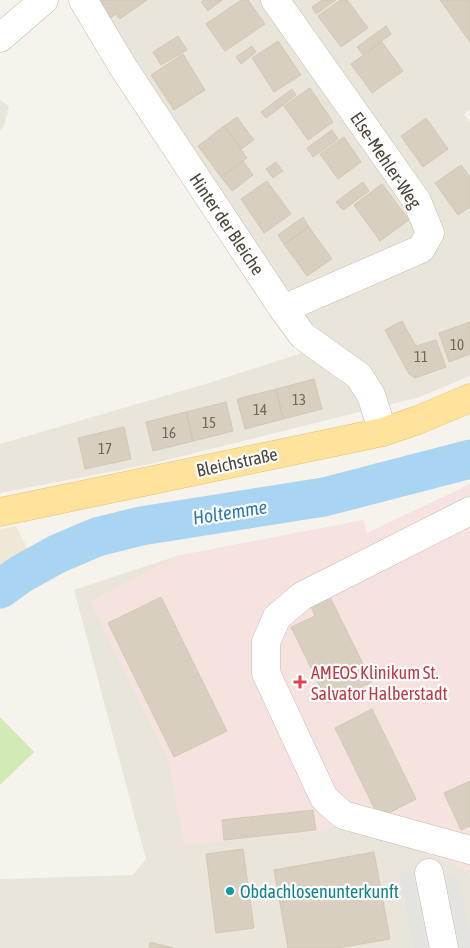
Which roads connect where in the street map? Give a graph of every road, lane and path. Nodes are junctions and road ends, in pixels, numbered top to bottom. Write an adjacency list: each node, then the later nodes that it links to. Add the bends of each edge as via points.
1 (44, 0): 4 (street)
2 (83, 0): 5 (street, Hinter der Bleiche, via 123,67)
3 (274, 0): 5 (street, Else-Mehler-Weg, via 417,201 430,233 421,250)
4 (0, 38)
5 (283, 309): 7 (street, Hinter der Bleiche, via 304,336 359,376 371,395)
6 (470, 398): 7 (main road, Bleichstraße)
7 (383, 432): 8 (main road, Bleichstraße)
8 (0, 512)
9 (466, 521): 10 (street, via 302,596 277,617 266,642 266,673 324,798 343,815)
10 (470, 850)
11 (429, 873): 12 (street)
12 (444, 948)

